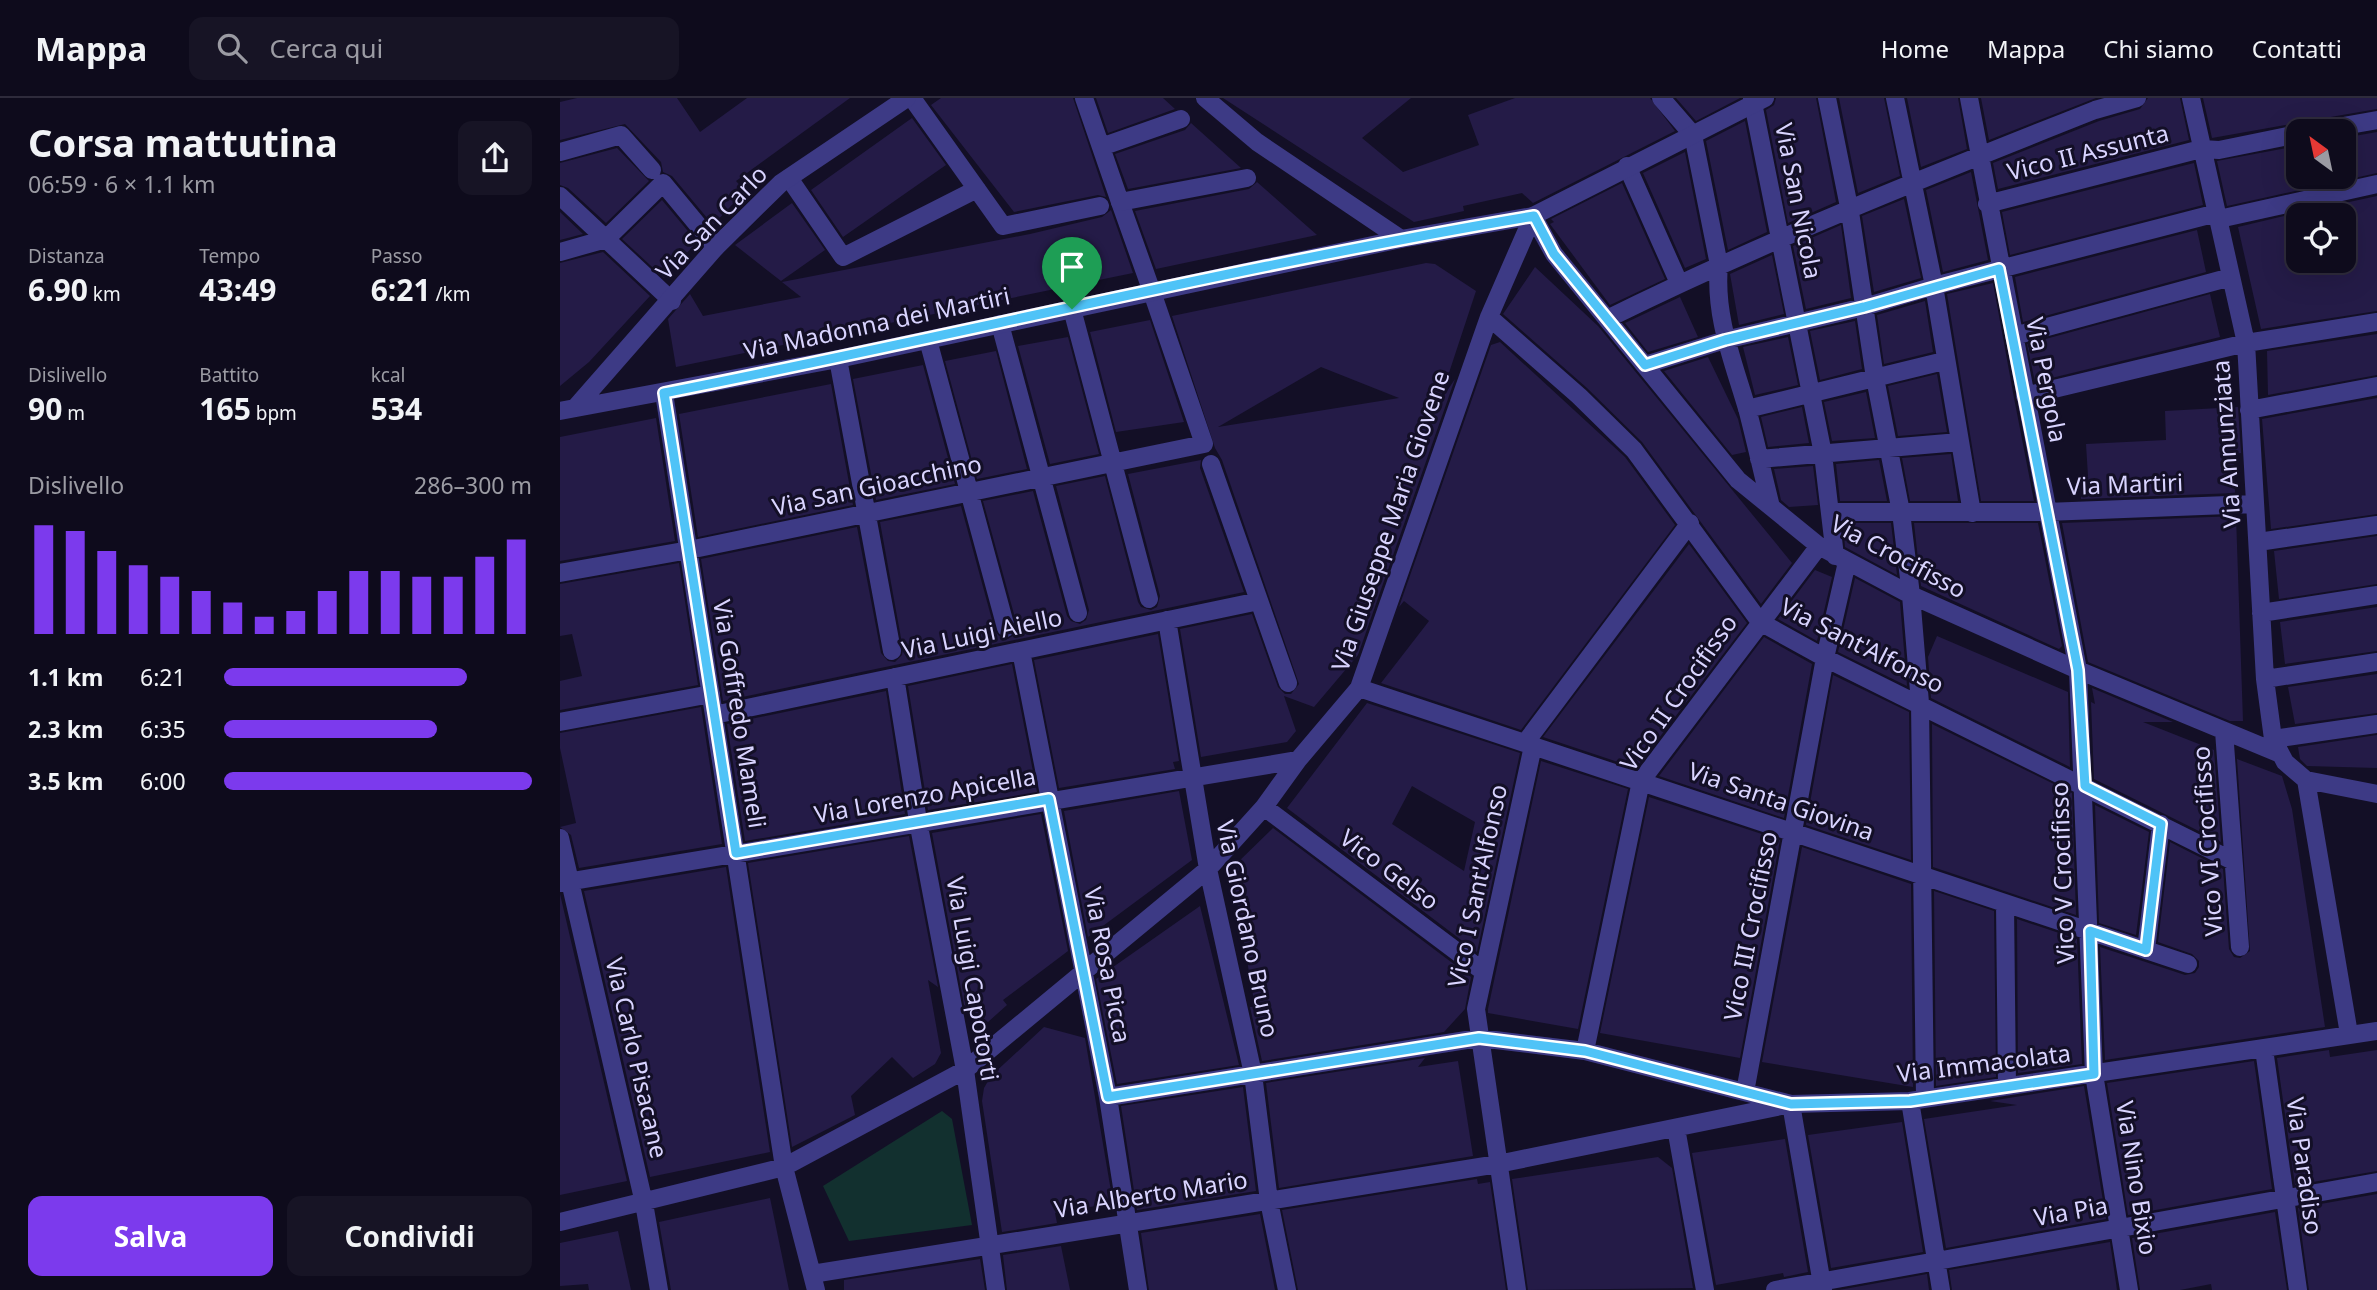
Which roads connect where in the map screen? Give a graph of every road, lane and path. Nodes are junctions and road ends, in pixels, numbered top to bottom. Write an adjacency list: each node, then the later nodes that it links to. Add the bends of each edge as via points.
1 (907, 98): 23 (street, Via San Carlo)
2 (912, 98): 27 (street)
3 (1083, 98): 17 (street)
4 (1205, 98): 37 (street, via 1257,142)
5 (1661, 98): 15 (street)
6 (1827, 98): 32 (street)
7 (1895, 98): 26 (street)
8 (1969, 98): 20 (street, Via Pergola)
9 (2137, 98): 20 (street)
10 (2191, 98): 18 (street, Via Annunziata)
11 (1757, 100): 15 (street, Via Madonna dei Martiri); 35 (street, Via San Nicola)
12 (1181, 119): 17 (street)
13 (2377, 120): 14 (street)
14 (2356, 124)
15 (1693, 135): 21 (street, Via Madonna dei Martiri); 40 (street)
16 (2286, 136): 18 (street, Vico II Assunta, via 2219,150)
17 (1101, 147): 29 (street)
18 (2201, 149): 30 (street, Vico II Assunta); 34 (street, Via Annunziata)
19 (560, 152): 22 (street, via 621,135)
20 (1980, 156): 26 (street); 30 (street, Via Pergola)
21 (1627, 166): 33 (street, Via Madonna dei Martiri); 43 (street)
22 (657, 176): 36 (street); 38 (street)
23 (789, 178): 27 (street, via 843,257); 38 (street, Via San Carlo)
24 (1247, 178): 29 (street)
25 (2377, 184): 34 (street)
26 (1913, 185): 32 (street); 44 (street)
27 (977, 189): 31 (street, via 1003,226)
28 (560, 196): 36 (street)
29 (1120, 202): 45 (street)
30 (1987, 204): 41 (street, Via Pergola)
31 (1100, 206)
32 (1850, 212): 35 (street); 47 (street)
33 (1534, 216): 37 (street, Via Madonna dei Martiri); 49 (street, Via Giuseppe Maria Giovene); 50 (street, Via Crocifisso, via 1554,254)
34 (2218, 216): 41 (street); 42 (street, Via Annunziata)
35 (1778, 238): 40 (street); 51 (street, Via San Nicola)
36 (606, 239): 39 (street); 46 (street)
37 (1401, 239): 45 (street, Via Madonna dei Martiri)
38 (716, 247): 46 (street, Via San Carlo)
39 (560, 251)
40 (1719, 265): 43 (street); 56 (street, via 1717,286)
41 (1999, 269): 44 (street); 54 (street, Via Pergola)
42 (2231, 277): 54 (street); 57 (street, Via Annunziata)
43 (1679, 283): 50 (street)
44 (1934, 286): 47 (street); 59 (street)
45 (1152, 292): 48 (street, Via Madonna dei Martiri); 73 (street, Via San Gioacchino, via 1204,444)
46 (672, 301): 66 (street, Via San Carlo)
47 (1864, 307): 51 (street); 61 (street)
48 (1072, 309): 53 (street, Via Madonna dei Martiri); 73 (street)
49 (1489, 317): 84 (street, Via Sant'Alfonso, via 1634,450); 108 (street, Via Giuseppe Maria Giovene)
50 (1609, 318): 60 (street, Via Crocifisso)
51 (1796, 321): 56 (street); 64 (street, Via San Nicola)
52 (2377, 322): 57 (street)
53 (1000, 324): 55 (street, Via Madonna dei Martiri); 75 (street)
54 (2014, 336): 65 (street, Via Pergola)
55 (928, 340): 58 (street, Via Madonna dei Martiri); 76 (street)
56 (1725, 340): 60 (street); 67 (street)
57 (2246, 343): 65 (street); 68 (street, Via Annunziata)
58 (838, 359): 63 (street, Via Madonna dei Martiri); 79 (street)
59 (1944, 361): 61 (street); 69 (street)
60 (1645, 365): 78 (street, Via Crocifisso, via 1738,480)
61 (1875, 378): 64 (street); 70 (street)
62 (2377, 386): 68 (street)
63 (664, 393): 66 (street, Via Madonna dei Martiri); 88 (street, Via Goffredo Mameli)
64 (1811, 393): 67 (street); 71 (street, Via San Nicola)
65 (2025, 396): 82 (street, Via Pergola)
66 (568, 409)
67 (1747, 409): 72 (street)
68 (2249, 410): 77 (street, Via Annunziata)
69 (1959, 442): 70 (street); 83 (street)
70 (1889, 448): 71 (street); 81 (street)
71 (1823, 454): 72 (street); 80 (street, Via San Nicola)
72 (1759, 459): 78 (street)
73 (1112, 462): 75 (street, Via San Gioacchino); 93 (street)
74 (1211, 464): 94 (street)
75 (1041, 477): 76 (street, Via San Gioacchino); 95 (street)
76 (969, 492): 79 (street, Via San Gioacchino); 99 (street)
77 (2254, 504): 82 (street, Via Martiri); 86 (street, Via Annunziata)
78 (1770, 507): 87 (street, Via Crocifisso)
79 (867, 512): 88 (street, Via San Gioacchino); 100 (street)
80 (1830, 512): 81 (street, Via Martiri); 89 (street, Via San Nicola)
81 (1901, 512): 83 (street, Via Martiri); 91 (street)
82 (2046, 512): 83 (street, Via Martiri); 104 (street, Via Pergola)
83 (1972, 513)
84 (1690, 523): 98 (street, Via Sant'Alfonso); 115 (street, Vico I Sant'Alfonso)
85 (2377, 525): 86 (street)
86 (2258, 542): 96 (street, Via Annunziata)
87 (1819, 546): 89 (street, Via Crocifisso); 98 (street, Vico II Crocifisso)
88 (689, 550): 90 (street, Via San Gioacchino); 109 (street, Via Goffredo Mameli)
89 (1841, 559): 91 (street, Via Crocifisso); 102 (street, Vico III Crocifisso)
90 (560, 573)
91 (1911, 595): 104 (street, Via Crocifisso); 110 (street)
92 (2377, 595): 96 (street)
93 (1149, 598)
94 (1259, 601): 97 (street, Via Luigi Aiello); 107 (street)
95 (1078, 612)
96 (2261, 613): 106 (street, Via Annunziata)
97 (1167, 620): 101 (street, Via Luigi Aiello); 118 (street, Via Giordano Bruno)
98 (1759, 622): 102 (street, Via Sant'Alfonso); 120 (street, Vico II Crocifisso)
99 (1006, 628)
100 (892, 651)
101 (1021, 651): 105 (street, Via Luigi Aiello); 123 (street, Via Rosa Picca)
102 (1825, 658): 110 (street, Via Sant'Alfonso); 127 (street, Vico III Crocifisso)
103 (2377, 662): 106 (street)
104 (2078, 670): 114 (street, Via Crocifisso); 121 (street, Vico V Crocifisso)
105 (895, 677): 111 (street, Via Luigi Aiello); 125 (street, Via Luigi Capotorti)
106 (2265, 680): 116 (street, Via Annunziata)
107 (1288, 683)
108 (1359, 688): 115 (street, Via Santa Giovina); 117 (street, Via Giuseppe Maria Giovene)
109 (711, 694): 111 (street, Via Goffredo Mameli); 112 (street)
110 (1920, 703): 121 (street, Via Sant'Alfonso); 132 (street)
111 (714, 715): 129 (street, Via Goffredo Mameli)
112 (560, 722)
113 (2377, 724): 116 (street)
114 (2224, 731): 116 (street, Via Crocifisso); 130 (street, Vico VI Crocifisso)
115 (1529, 744): 120 (street, Via Santa Giovina); 140 (street, Vico I Sant'Alfonso)
116 (2276, 746): 119 (street)
117 (1298, 760): 118 (street, Via Lorenzo Apicella); 124 (street, Via Giuseppe Maria Giovene)
118 (1191, 778): 123 (street, Via Lorenzo Apicella); 131 (street, Via Giordano Bruno)
119 (2306, 779): 122 (street); 142 (street)
120 (1642, 781): 127 (street, Via Santa Giovina); 145 (street, Vico II Crocifisso)
121 (2085, 786): 126 (street, Via Sant'Alfonso); 135 (street, Vico V Crocifisso)
122 (2377, 794)
123 (1049, 799): 125 (street, Via Lorenzo Apicella); 139 (street, Via Rosa Picca)
124 (1264, 807): 131 (street, Via Giuseppe Maria Giovene); 140 (street, Vico Gelso)
125 (918, 821): 129 (street, Via Lorenzo Apicella); 146 (street, Via Luigi Capotorti)
126 (2161, 824): 130 (street, Via Sant'Alfonso); 137 (street)
127 (1794, 831): 132 (street, Via Santa Giovina); 150 (street, Vico III Crocifisso)
128 (560, 838): 133 (street, Via Carlo Pisacane)
129 (736, 853): 133 (street, Via Lorenzo Apicella); 156 (street, Via Goffredo Mameli)
130 (2233, 861): 136 (street, Vico VI Crocifisso)
131 (1208, 869): 139 (street, Via Giuseppe Maria Giovene); 147 (street, Via Giordano Bruno)
132 (1923, 877): 134 (street, Via Santa Giovina); 152 (street)
133 (565, 882): 160 (street, Via Carlo Pisacane)
134 (2005, 902): 135 (street, Via Santa Giovina); 149 (street)
135 (2090, 931): 137 (street, Via Santa Giovina); 148 (street, Vico V Crocifisso)
136 (2240, 947)
137 (2146, 950): 138 (street, Via Santa Giovina)
138 (2188, 964)
139 (1084, 970): 146 (street, Via Giuseppe Maria Giovene); 151 (street, Via Rosa Picca)
140 (1484, 972): 143 (street, Vico I Sant'Alfonso, via 1476,1009)
141 (2377, 1031): 142 (street, Via Immacolata)
142 (2348, 1034): 144 (street, Via Immacolata)
143 (1479, 1038): 145 (street, Via Immacolata); 147 (street, Via Immacolata); 155 (street, Vico I Sant'Alfonso)
144 (2264, 1049): 148 (street, Via Immacolata); 158 (street, Via Paradiso)
145 (1585, 1051): 150 (street, Via Immacolata)
146 (965, 1070): 156 (street, Via Giuseppe Maria Giovene); 164 (street, Via Luigi Capotorti)
147 (1253, 1074): 151 (street, Via Immacolata); 159 (street, Via Giordano Bruno)
148 (2094, 1074): 149 (street, Via Immacolata); 163 (street, Via Nino Bixio)
149 (2007, 1086): 152 (street, Via Immacolata)
150 (1745, 1092): 153 (street, Via Immacolata)
151 (1108, 1097): 162 (street, Via Rosa Picca)
152 (1918, 1100): 153 (street, Via Immacolata); 165 (street)
153 (1791, 1104): 154 (street, Via Immacolata); 167 (street)
154 (1676, 1128): 155 (street, Via Immacolata); 173 (street)
155 (1498, 1164): 159 (street, Via Alberto Mario); 172 (street, Vico I Sant'Alfonso)
156 (784, 1167): 160 (street, Via Giuseppe Maria Giovene); 166 (street, Via Goffredo Mameli)
157 (2377, 1182): 158 (street, Via Pia)
158 (2283, 1198): 163 (street, Via Pia); 177 (street, Via Paradiso)
159 (1269, 1201): 162 (street, Via Alberto Mario); 171 (street, Via Giordano Bruno)
160 (644, 1203): 161 (street, Via Giuseppe Maria Giovene); 168 (street, Via Carlo Pisacane)
161 (560, 1222)
162 (1127, 1224): 164 (street, Via Alberto Mario); 170 (street, Via Rosa Picca)
163 (2120, 1228): 165 (street, Via Pia); 176 (street, Via Nino Bixio)
164 (988, 1245): 166 (street, Via Alberto Mario); 169 (street, Via Luigi Capotorti)
165 (1936, 1261): 167 (street, Via Pia); 175 (street)
166 (814, 1282)
167 (1822, 1286): 174 (street, Via Pia)
168 (659, 1290)
169 (996, 1290)
170 (1138, 1290)
171 (1287, 1290)
172 (1517, 1290)
173 (1705, 1290)
174 (1775, 1290)
175 (1941, 1290)
176 (2129, 1290)
177 (2298, 1290)

